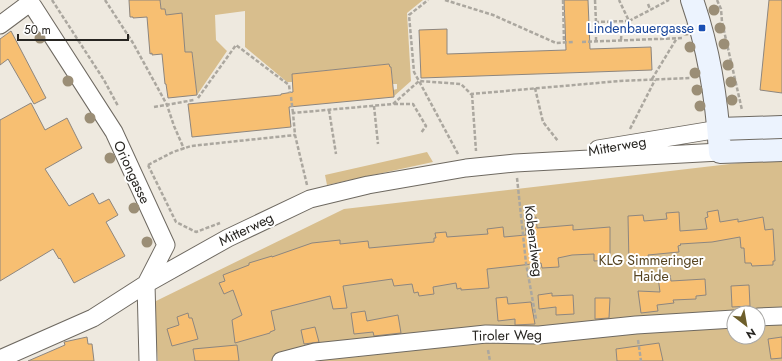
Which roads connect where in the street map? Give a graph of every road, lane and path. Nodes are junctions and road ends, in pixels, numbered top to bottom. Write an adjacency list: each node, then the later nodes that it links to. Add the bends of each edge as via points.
1 (52, 0): 40 (path, via 104,80)
2 (104, 0): 36 (path, via 133,43)
3 (428, 0): 28 (path, via 409,15 414,72)
4 (445, 0): 22 (path, via 493,15 556,43)
5 (563, 0): 22 (path)
6 (595, 0): 16 (path)
7 (619, 0): 15 (path)
8 (669, 0): 13 (path)
9 (692, 0): 44 (street, via 702,28 711,70)
10 (718, 0): 41 (path)
11 (30, 1): 17 (street); 61 (street, Oriongasse, via 114,132 166,245)
12 (648, 4): 13 (path)
13 (650, 10): 15 (path)
14 (622, 21): 15 (path); 16 (path); 20 (path)
15 (629, 21)
16 (596, 22): 21 (path)
17 (0, 25)
18 (677, 38): 19 (path); 20 (path); 27 (path)
19 (682, 38)
20 (621, 40): 21 (path)
21 (596, 41): 24 (path)
22 (564, 42): 23 (path)
23 (573, 42)
24 (582, 42)
25 (690, 78): 26 (path)
26 (656, 79): 27 (path); 45 (path)
27 (651, 80): 29 (path)
28 (419, 81): 31 (path, via 461,84); 35 (path); 56 (path)
29 (534, 88): 31 (path); 48 (path, via 543,122)
30 (290, 93): 33 (path, via 289,85 236,44)
31 (472, 94): 54 (path)
32 (290, 97): 42 (path)
33 (198, 98)
34 (194, 100): 36 (path)
35 (393, 104): 37 (path); 46 (path, via 413,104 426,126)
36 (167, 105): 38 (path); 50 (path)
37 (374, 106): 39 (path); 49 (path)
38 (154, 107)
39 (329, 110): 42 (path); 53 (path)
40 (120, 111)
41 (742, 112)
42 (292, 113): 47 (path)
43 (782, 127): 44 (street)
44 (718, 129): 52 (street); 57 (street, Mitterweg)
45 (630, 130)
46 (421, 133)
47 (295, 135): 50 (path); 59 (path)
48 (558, 141)
49 (378, 144)
50 (184, 148): 58 (path)
51 (782, 150): 52 (street)
52 (720, 152): 57 (street, Mitterweg)
53 (336, 154)
54 (477, 156)
55 (145, 158): 58 (path)
56 (461, 159)
57 (515, 163): 61 (street, Mitterweg, via 458,169 368,185 310,199 228,238); 66 (path, Kobenzlweg, via 526,263)
58 (148, 165): 60 (path, via 176,222 196,232)
59 (308, 192)
60 (226, 221)
61 (146, 284): 67 (street, Mitterweg, via 93,318); 68 (street, Oriongasse)
62 (782, 316): 63 (street)
63 (766, 317)
64 (726, 319): 65 (street, Tiroler Weg)
65 (636, 325): 66 (street, Tiroler Weg); 70 (path)
66 (539, 335): 69 (street, Tiroler Weg, via 486,334 315,352)
67 (0, 359)
68 (148, 361)
69 (281, 361)
70 (641, 361)

